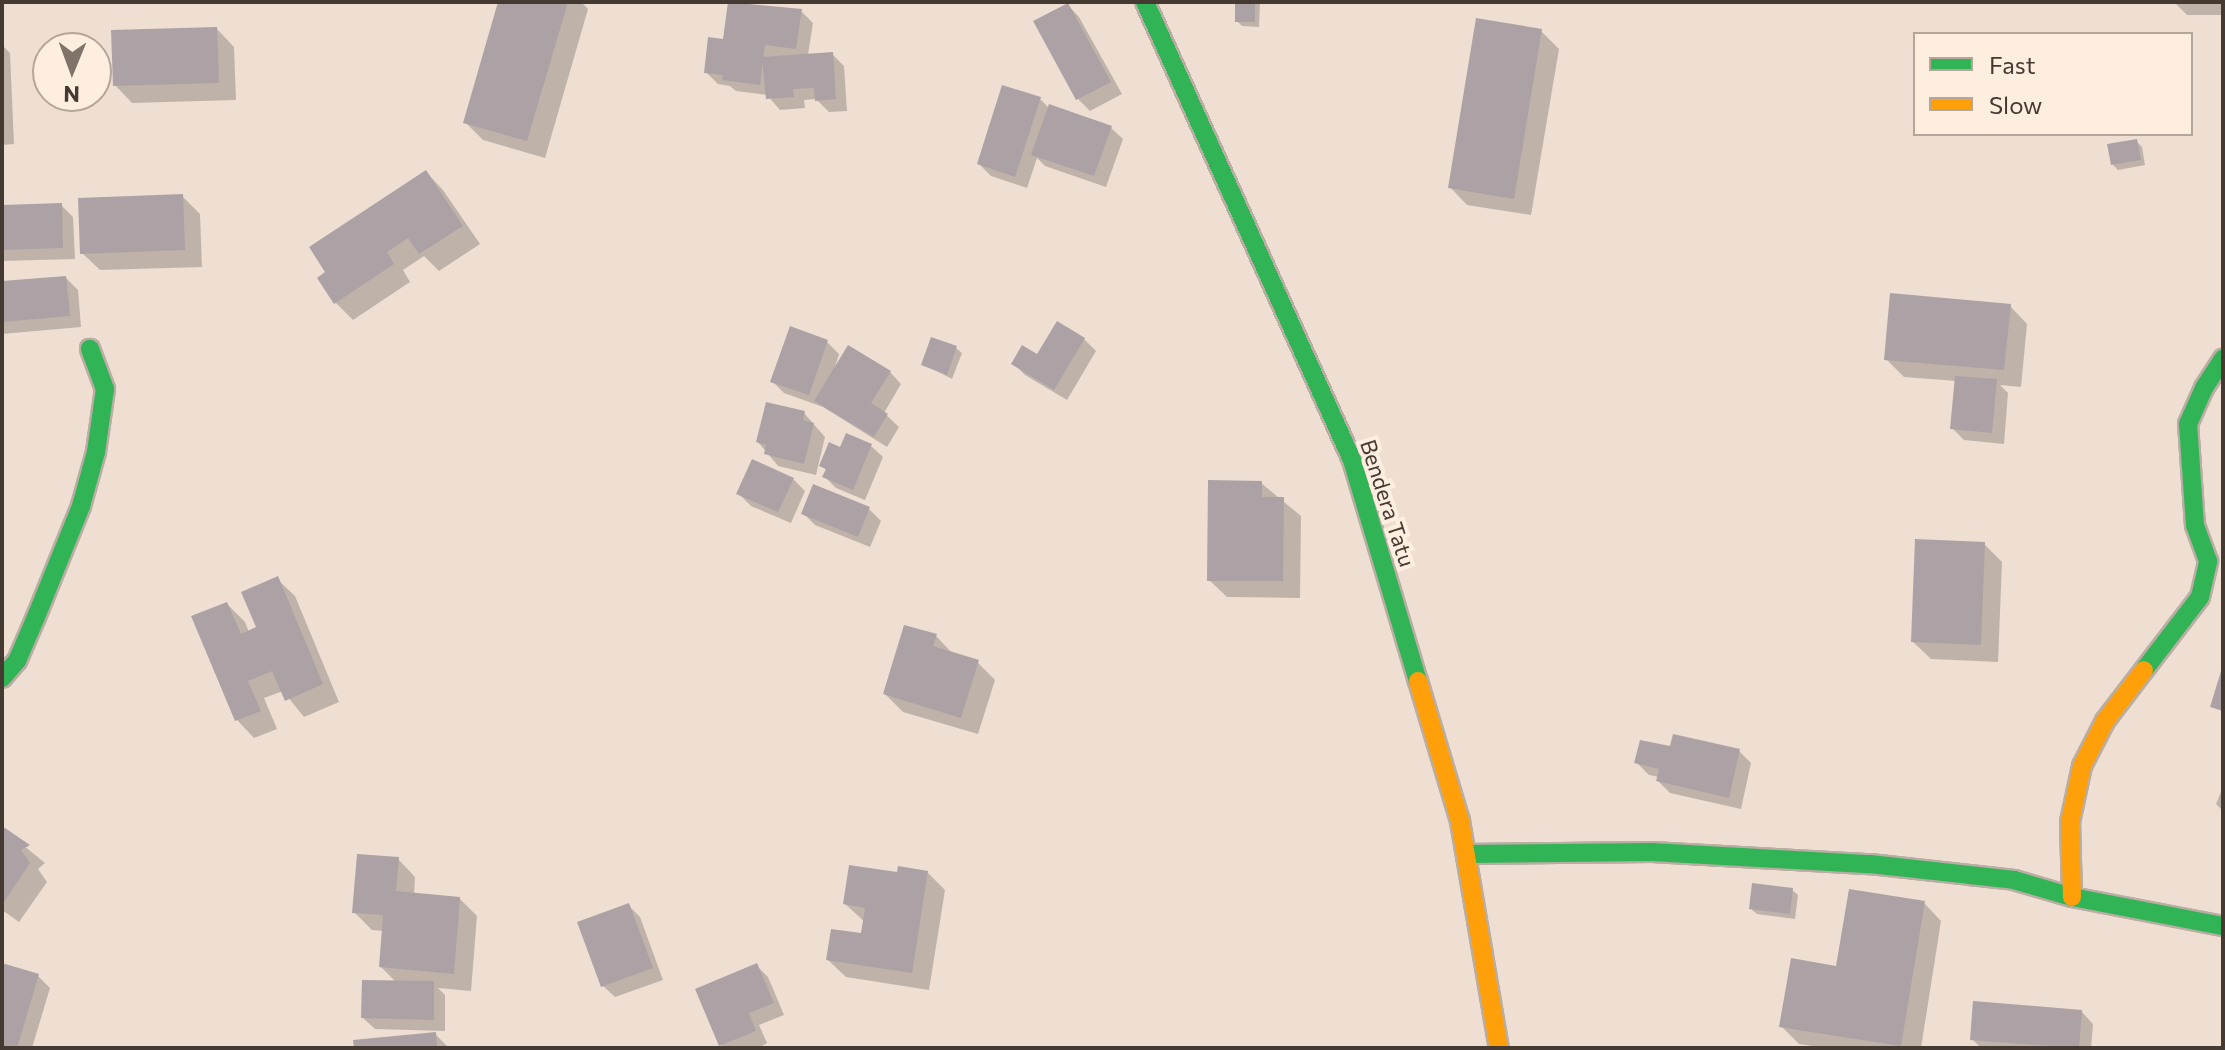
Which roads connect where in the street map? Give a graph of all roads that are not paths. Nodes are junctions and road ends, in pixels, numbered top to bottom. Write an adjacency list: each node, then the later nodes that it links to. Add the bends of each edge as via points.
1 (1145, 2): 5 (street, Bendera Tatu, via 1352,460)
2 (90, 349): 4 (street, via 105,389 92,465 36,617 17,661)
3 (2223, 359): 6 (street, via 2188,424 2195,526 2208,561 2200,597 2105,721 2082,766 2070,822)
4 (2, 678)
5 (1466, 854): 6 (street, via 1652,852 1870,864 2014,880); 8 (street, Bendera Tatu)
6 (2072, 897): 7 (street)
7 (2223, 926)
8 (1499, 1048)

